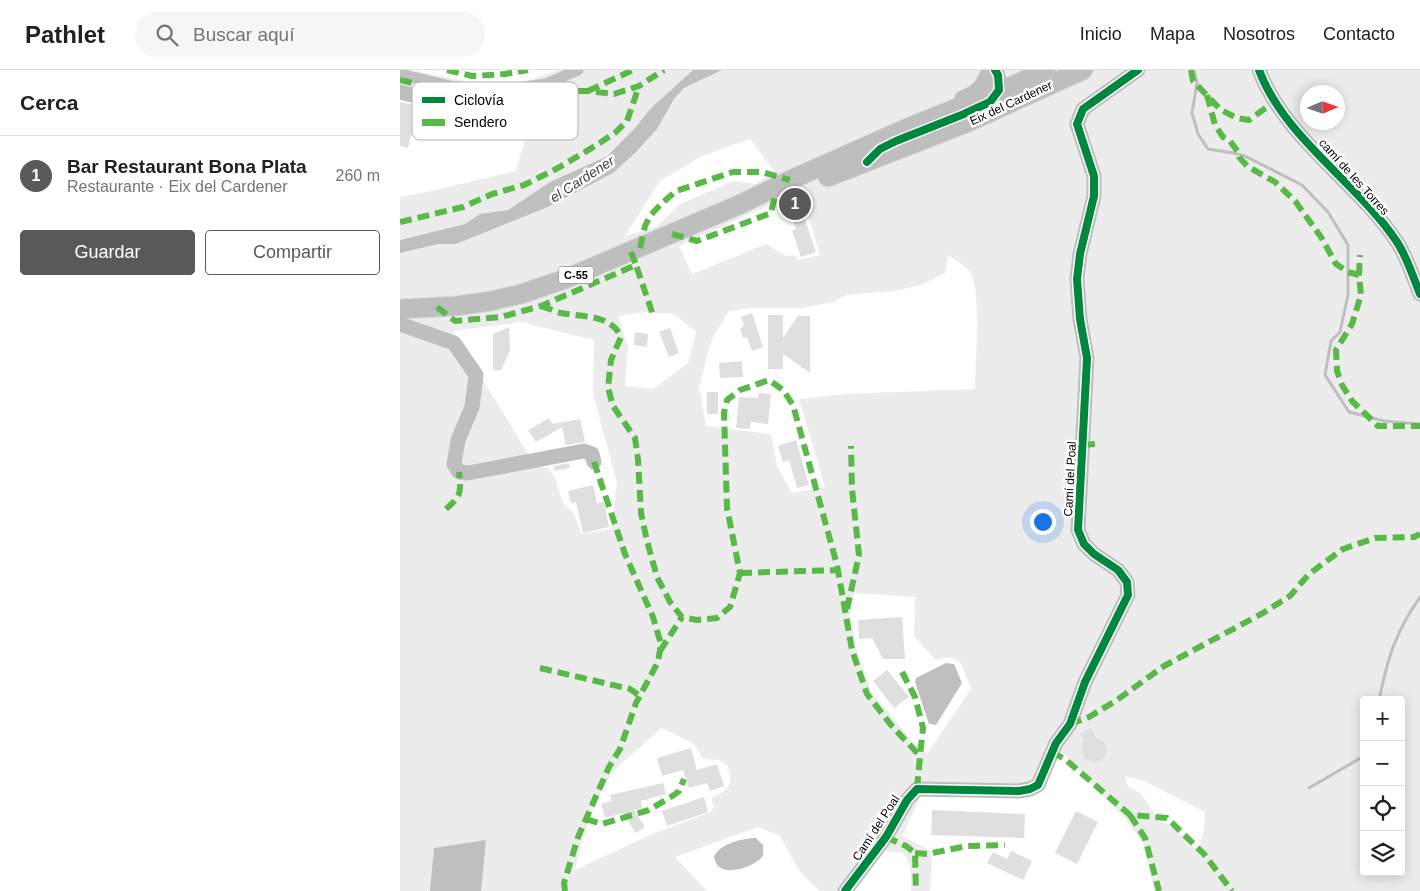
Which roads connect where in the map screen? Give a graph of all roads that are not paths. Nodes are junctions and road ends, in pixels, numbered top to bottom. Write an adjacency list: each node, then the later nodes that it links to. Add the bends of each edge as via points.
1 (1031, 70): 6 (street, via 1014,75)
2 (1046, 70): 8 (main road, C-55)
3 (1068, 70): 8 (street, via 1023,90 1004,94)
4 (1082, 70): 10 (main road, Eix del Cardener / C-55, via 964,124)
5 (1138, 70): 16 (street, Camí del Poal, via 1083,109 1077,124 1094,176 1094,196 1077,279 1087,358 1078,530 1084,544 1118,570 1127,582 1128,596 1084,682 1070,724 1056,743 1038,785 1019,791 917,789)
6 (992, 71): 8 (street, via 992,84); 9 (street, via 972,95 934,110)
7 (1261, 73): 12 (street, camí de les Torres, via 1274,102 1302,137 1397,242)
8 (999, 90): 9 (main road, C-55); 10 (street, via 990,102 896,141 880,149)
9 (912, 126): 11 (main road, Eix del Cardener / C-55)
10 (867, 162): 11 (main road, Eix del Cardener / C-55, via 806,186)
11 (741, 204): 13 (main road, Eix del Cardener / C-55, via 573,276 521,294 456,306)
12 (1420, 294)
13 (400, 309)
14 (400, 324): 15 (street, via 454,343 476,376 472,407 456,448 454,464 459,472 584,451 592,454)
15 (594, 462)
16 (845, 891)

